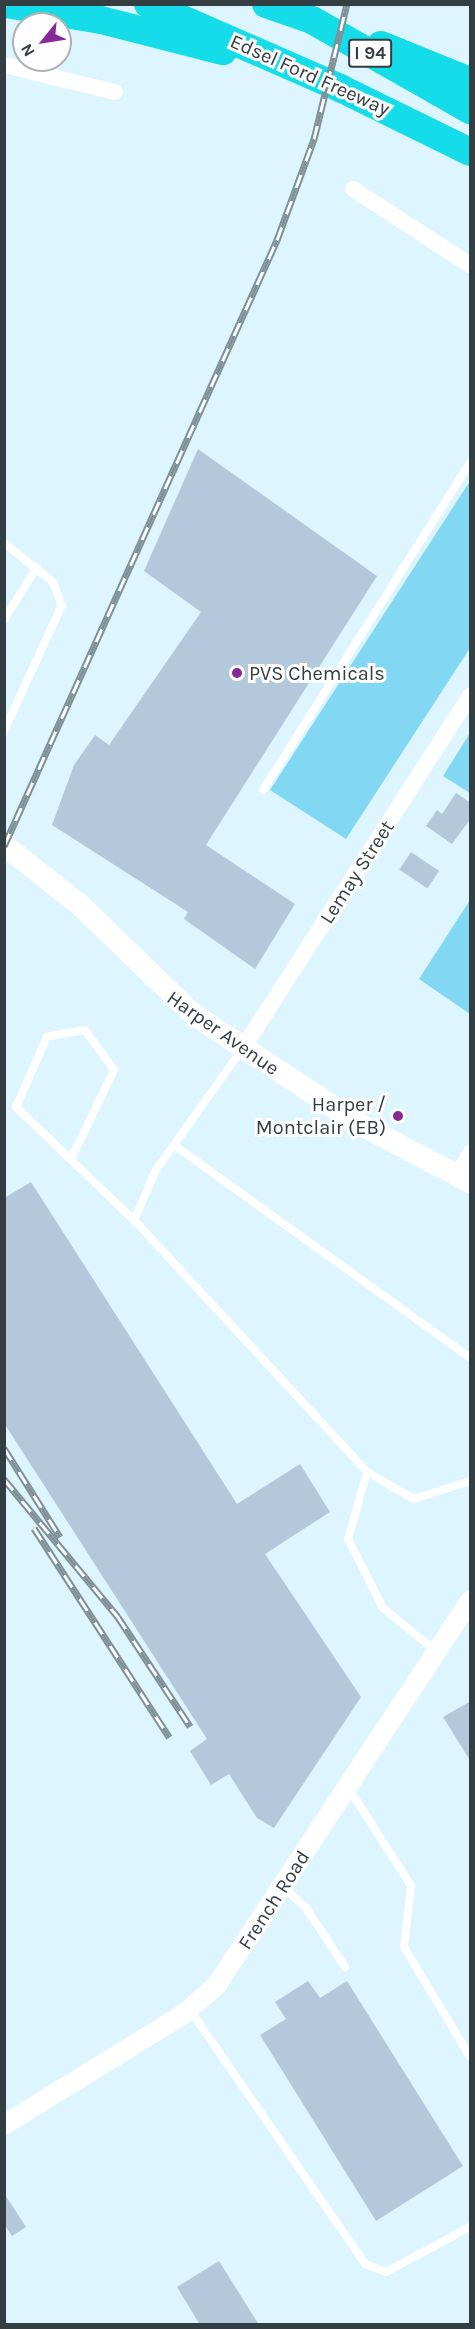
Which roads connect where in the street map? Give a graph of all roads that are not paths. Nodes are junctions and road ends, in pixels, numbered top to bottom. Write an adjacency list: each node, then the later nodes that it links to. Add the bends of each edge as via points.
1 (6, 4): 6 (highway, via 101,20)
2 (147, 4): 6 (highway, Edsel Ford Freeway / I 94)
3 (266, 4): 4 (highway, Edsel Ford Freeway / I 94)
4 (312, 20): 7 (highway); 9 (highway, Edsel Ford Freeway / I 94)
5 (4, 65): 8 (street)
6 (285, 67): 10 (highway, Edsel Ford Freeway / I 94, via 340,87)
7 (471, 81)
8 (115, 93)
9 (471, 110)
10 (471, 152)
11 (353, 189): 12 (street)
12 (471, 265)
13 (471, 463): 19 (lane)
14 (4, 543): 15 (lane)
15 (37, 567): 16 (lane); 18 (lane, via 60,591 62,605)
16 (4, 620)
17 (471, 696): 21 (street, Lemay Street)
18 (4, 730)
19 (262, 790)
20 (4, 845): 21 (main road, Harper Avenue, via 80,905 169,995)
21 (243, 1048): 22 (lane); 25 (main road, Harper Avenue, via 361,1125)
22 (174, 1145): 26 (lane); 27 (lane)
23 (471, 1154): 25 (street)
24 (71, 1159): 24 (lane, via 16,1107 47,1036 85,1030 114,1070); 26 (lane)
25 (464, 1178)
26 (134, 1220): 28 (lane)
27 (471, 1358)
28 (367, 1472): 29 (lane, via 414,1499); 31 (lane, via 348,1539 383,1608)
29 (471, 1481)
30 (471, 1601): 31 (street, French Road)
31 (437, 1652): 32 (street, French Road)
32 (348, 1787): 33 (street, French Road); 36 (lane, via 411,1886 404,1947)
33 (282, 1887): 34 (lane, via 306,1908); 35 (street, French Road, via 225,1974)
34 (345, 1967)
35 (189, 2009): 37 (street, French Road); 38 (lane, via 365,2264 386,2272)
36 (471, 2057)
37 (4, 2125)
38 (471, 2227)

